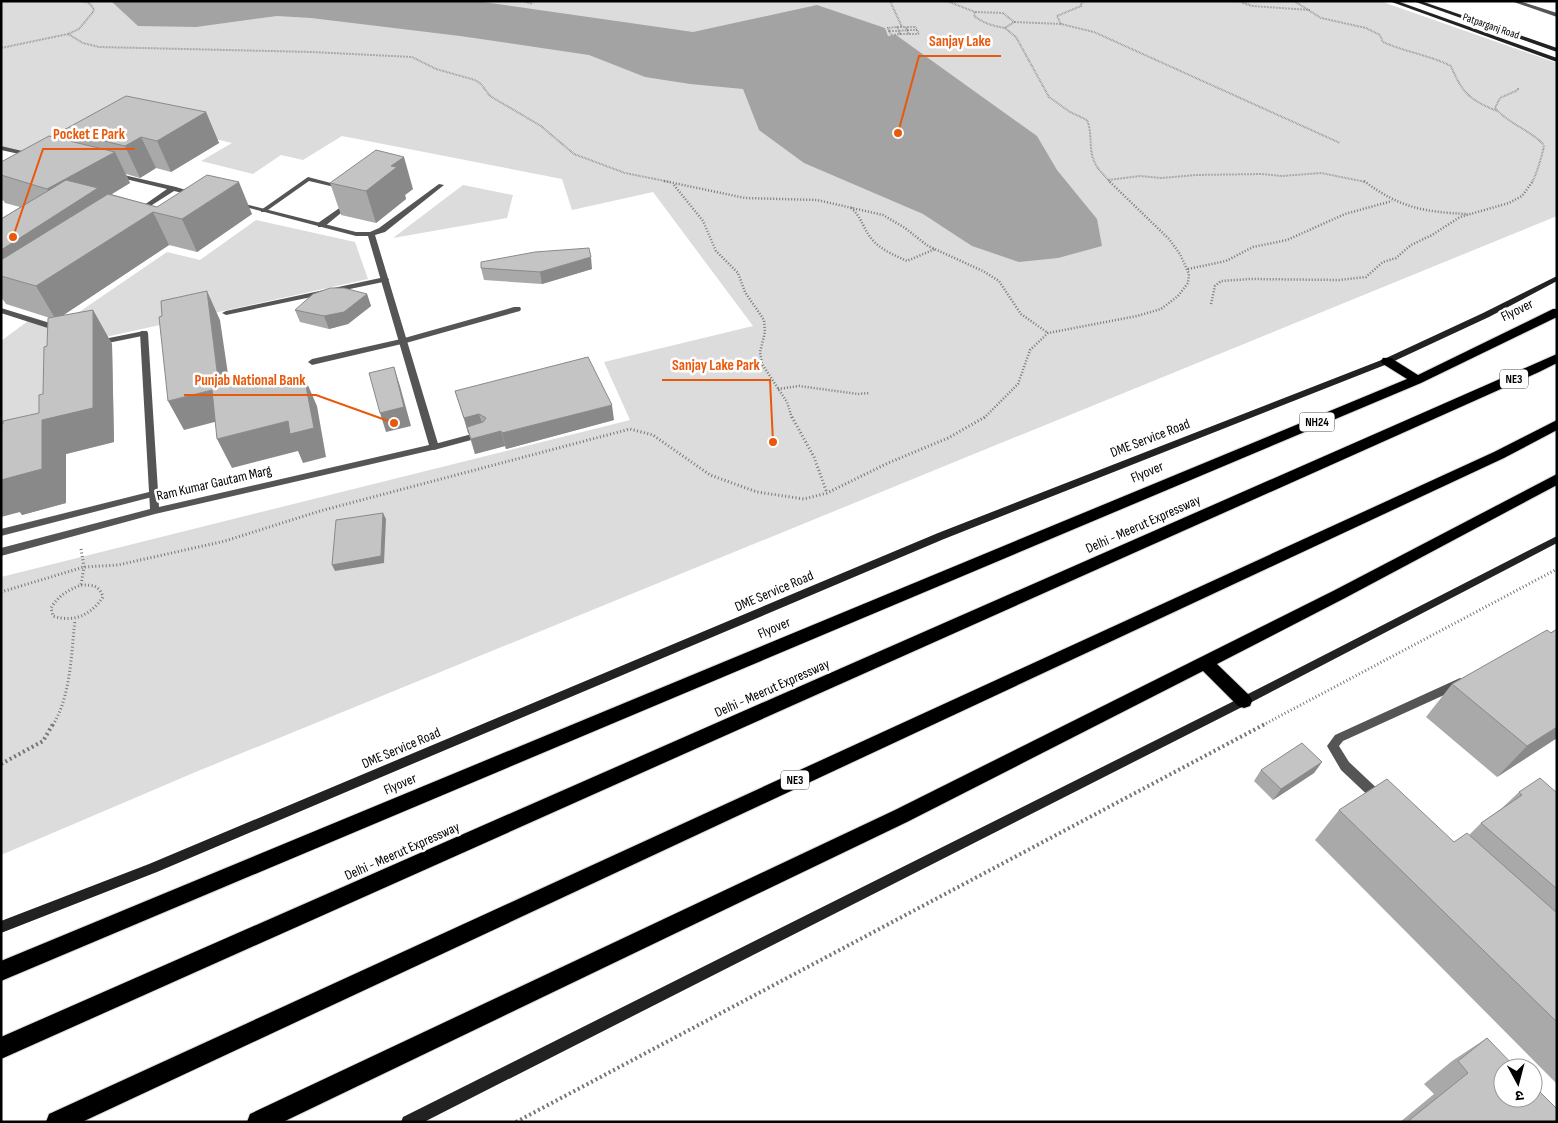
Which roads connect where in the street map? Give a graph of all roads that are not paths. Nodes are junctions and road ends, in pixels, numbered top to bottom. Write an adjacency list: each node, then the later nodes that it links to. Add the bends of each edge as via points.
1 (1391, 1): 6 (street, Patparganj Road)
2 (1414, 1): 5 (street, Patparganj Road)
3 (1513, 1): 4 (street)
4 (1557, 15)
5 (1557, 50)
6 (1557, 60)
7 (1, 148): 8 (street, via 19,155)
8 (41, 157)
9 (108, 173): 11 (street)
10 (441, 185): 17 (street, via 382,230)
11 (174, 188): 12 (street); 15 (street)
12 (201, 195)
13 (227, 202): 14 (street)
14 (263, 210): 16 (street); 16 (street, via 308,179 356,194)
15 (133, 216)
16 (321, 225): 17 (street, via 356,234)
17 (371, 234): 19 (street)
18 (1557, 278): 28 (street, DME Service Road)
19 (385, 279): 23 (street); 26 (street)
20 (517, 309): 26 (street)
21 (1, 310): 24 (street)
22 (1557, 312): 30 (highway, Flyover / NH24)
23 (226, 313)
24 (66, 330)
25 (85, 336): 35 (street, via 103,342 144,333)
26 (403, 341): 29 (street); 33 (street)
27 (1557, 358): 46 (highway, Delhi - Meerut Expressway / NE3)
28 (1387, 361): 30 (highway); 44 (street, DME Service Road, via 941,536 162,864)
29 (312, 362)
30 (1417, 380): 45 (highway, Flyover / NH24)
31 (1557, 424): 47 (highway, NE3, via 1533,438)
32 (484, 434): 33 (street, Ram Kumar Gautam Marg)
33 (434, 447): 36 (street, Ram Kumar Gautam Marg)
34 (1557, 479): 40 (highway)
35 (153, 494): 36 (street); 37 (street)
36 (155, 511): 39 (street, Ram Kumar Gautam Marg)
37 (1, 533)
38 (1557, 539): 42 (street)
39 (1, 552)
40 (1204, 662): 42 (highway); 48 (highway, via 901,816)
41 (1474, 677): 43 (street, via 1339,738 1333,746 1345,766)
42 (1244, 701): 49 (street)
43 (1389, 806)
44 (1, 927)
45 (1, 971)
46 (1, 1048)
47 (57, 1122)
48 (258, 1122)
49 (408, 1122)

